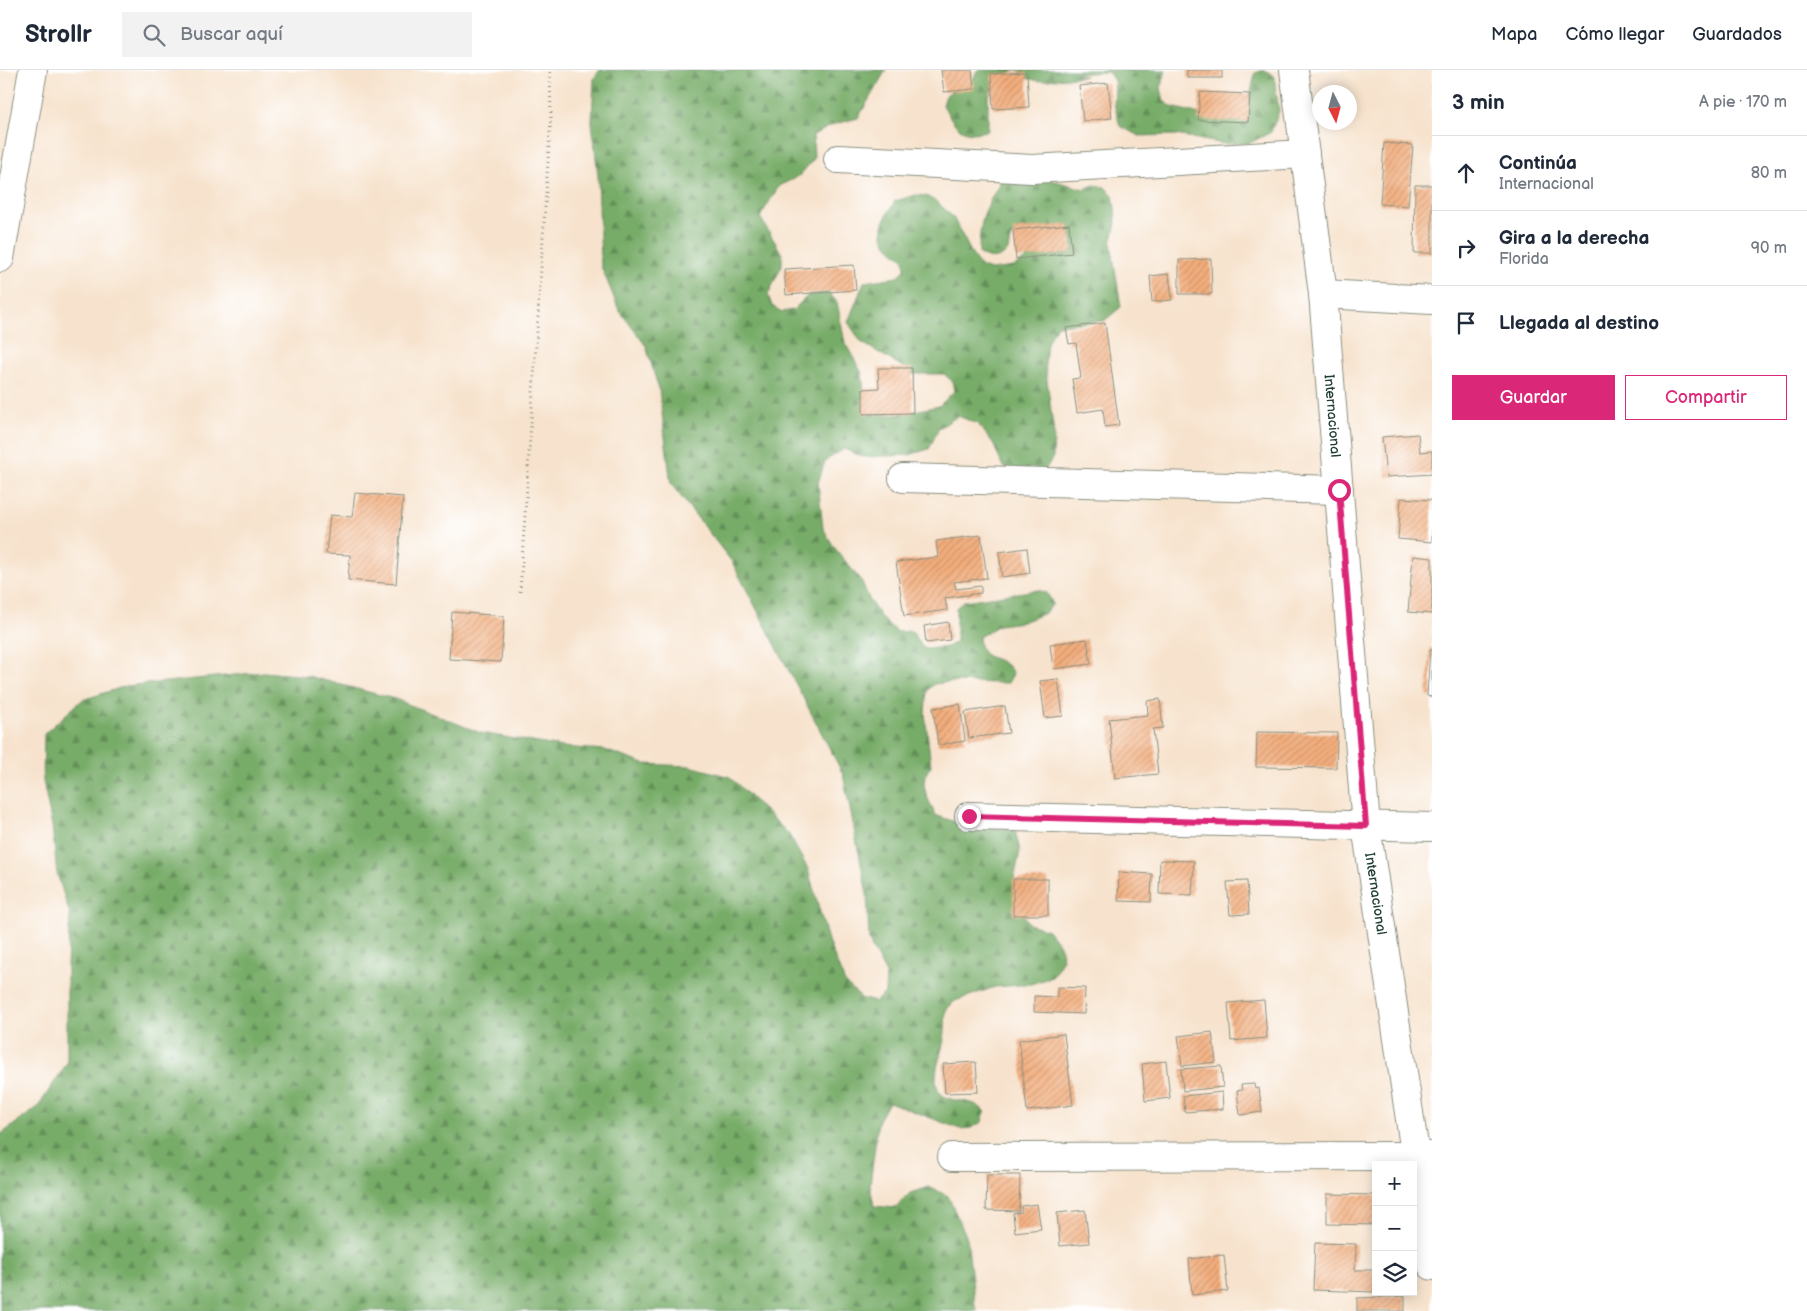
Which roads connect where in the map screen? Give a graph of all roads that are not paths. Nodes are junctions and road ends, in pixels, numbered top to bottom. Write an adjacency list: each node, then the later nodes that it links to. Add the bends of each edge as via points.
1 (33, 70): 5 (street)
2 (1294, 70): 3 (street, Internacional)
3 (1305, 154): 4 (street, via 1032,169); 6 (street, Internacional)
4 (838, 158)
5 (0, 258)
6 (1323, 294): 7 (street); 9 (street, Internacional)
7 (1432, 300)
8 (903, 478): 9 (street)
9 (1339, 490): 11 (street, Internacional)
10 (969, 816): 11 (street)
11 (1366, 826): 12 (street); 13 (street, Internacional)
12 (1432, 827)
13 (1424, 1156): 14 (street); 15 (street, Internacional)
14 (952, 1157)
15 (1432, 1266)

